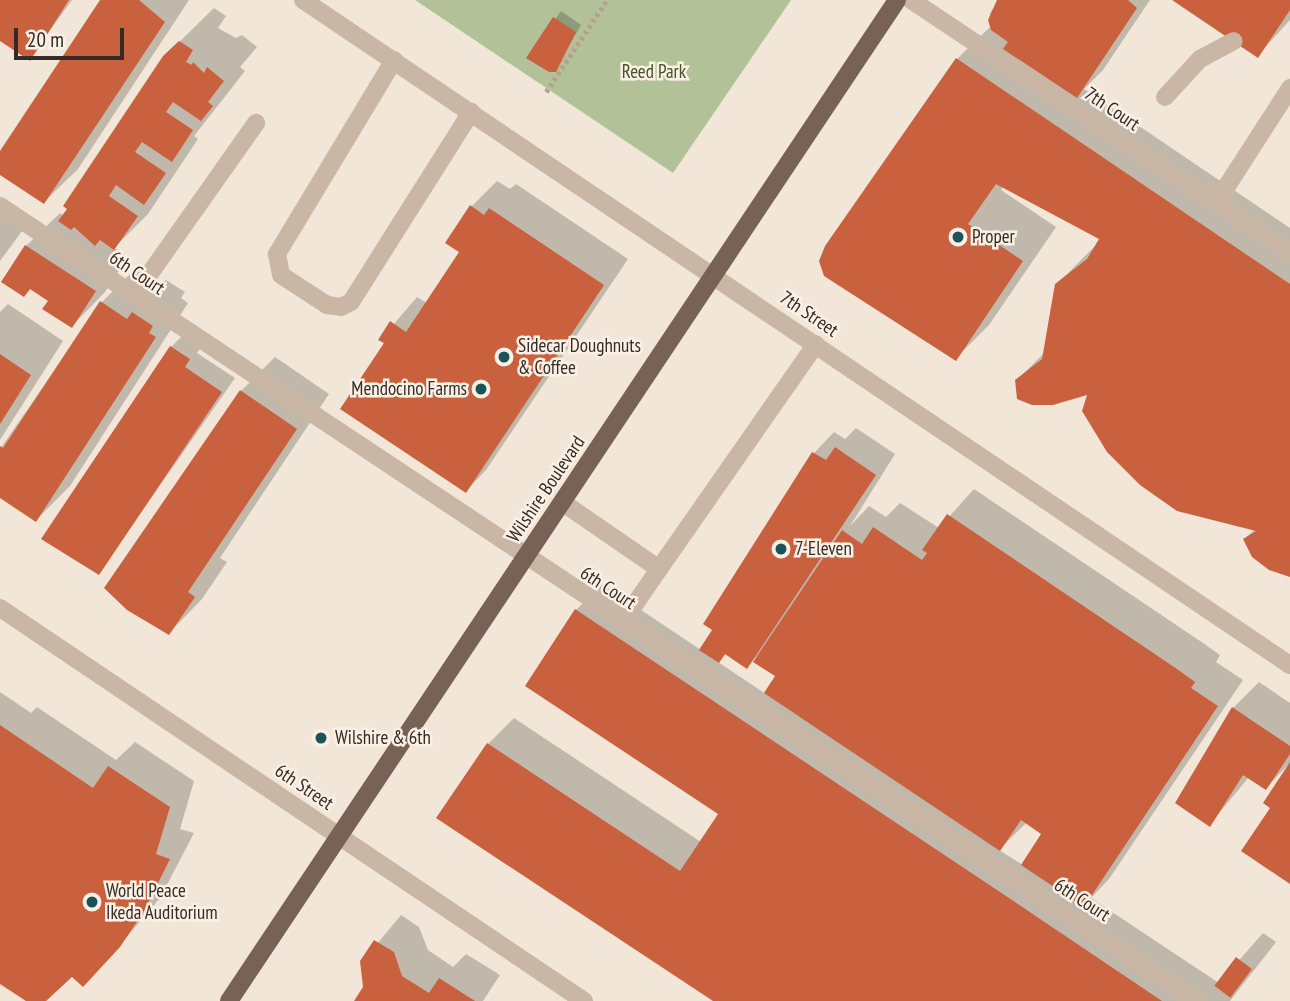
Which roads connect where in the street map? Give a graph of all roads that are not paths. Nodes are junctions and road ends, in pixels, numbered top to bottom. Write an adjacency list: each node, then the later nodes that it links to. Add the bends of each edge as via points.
1 (303, 0): 5 (street, 7th Street)
2 (897, 0): 13 (main road, Wilshire Boulevard)
3 (911, 0): 10 (street, 7th Court)
4 (1234, 41): 7 (street, via 1200,59)
5 (394, 60): 8 (street, 7th Street); 8 (street, via 277,254 281,275 327,305 341,307 351,302)
6 (1290, 88): 10 (street)
7 (1165, 97)
8 (471, 112): 13 (street, 7th Street)
9 (256, 123): 14 (street)
10 (1216, 203): 12 (street, 7th Court)
11 (0, 206): 14 (street, 6th Court)
12 (1290, 253)
13 (713, 275): 15 (street, 7th Street); 16 (main road, Wilshire Boulevard)
14 (134, 296): 17 (street, 6th Court)
15 (816, 344): 18 (street); 21 (street, 7th Street)
16 (562, 502): 17 (main road, Wilshire Boulevard); 18 (street)
17 (525, 558): 20 (street, 6th Court); 22 (main road, Wilshire Boulevard)
18 (659, 569): 20 (street)
19 (0, 608): 22 (street, 6th Street)
20 (622, 622): 25 (street, 6th Court)
21 (1290, 665)
22 (339, 835): 23 (main road, Wilshire Boulevard); 24 (street, 6th Street)
23 (229, 1001)
24 (584, 1001)
25 (1197, 1001)

